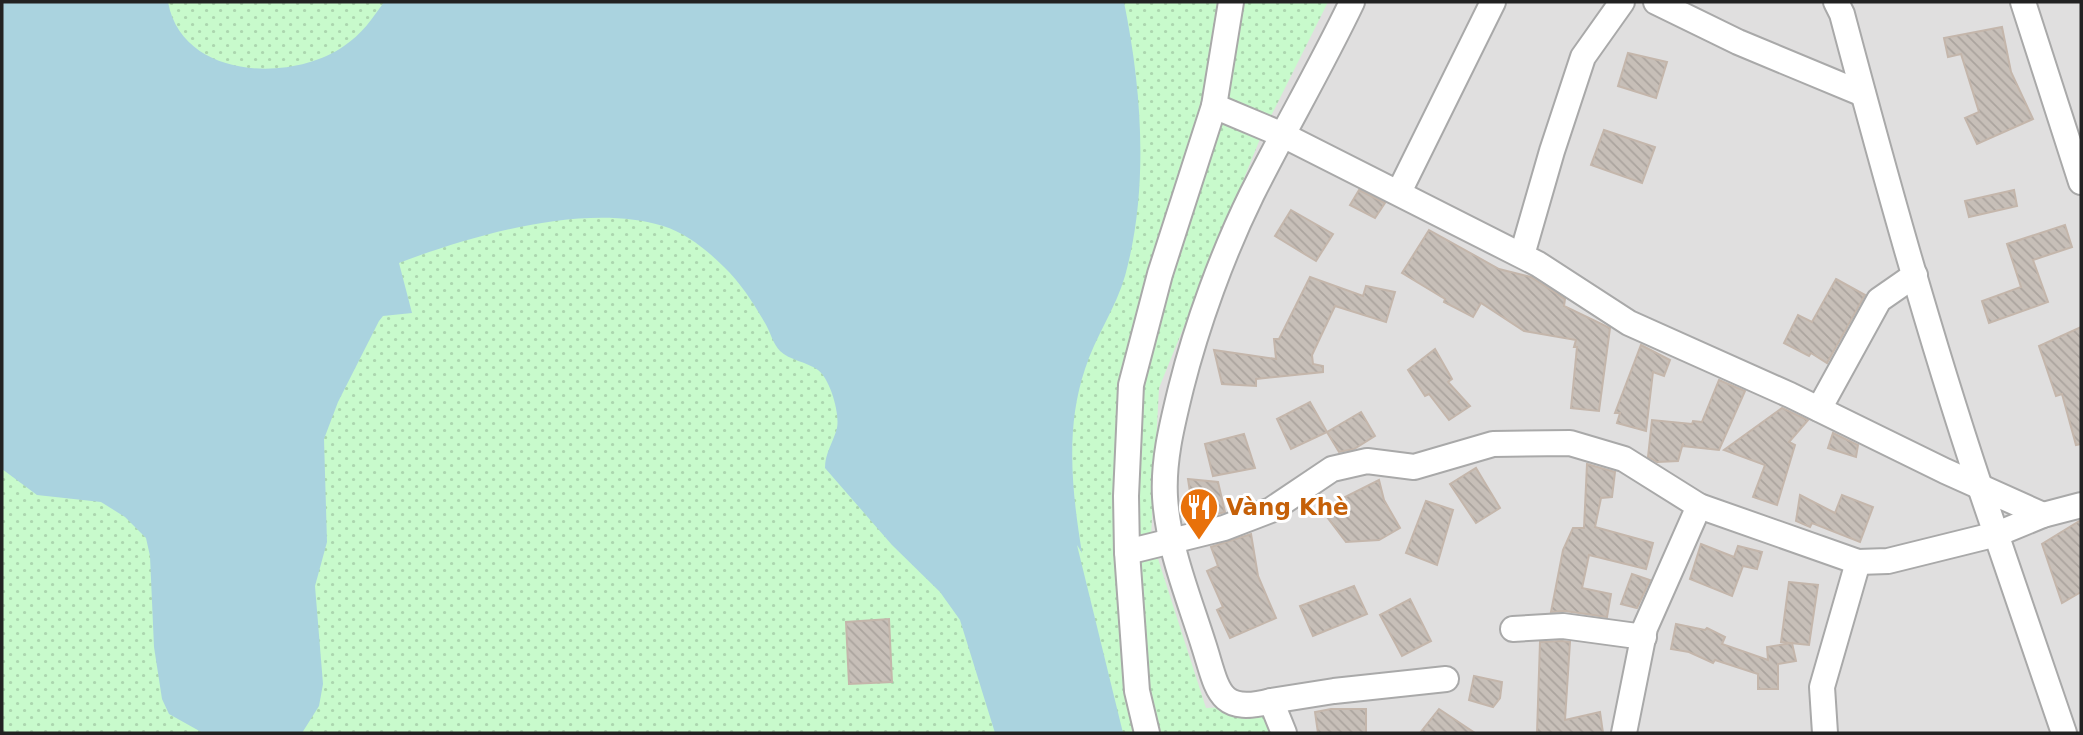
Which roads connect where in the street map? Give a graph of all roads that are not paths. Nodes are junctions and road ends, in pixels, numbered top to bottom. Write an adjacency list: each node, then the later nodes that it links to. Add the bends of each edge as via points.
1 (1231, 2): 9 (street)
2 (1352, 2): 10 (street)
3 (1493, 2): 12 (street)
4 (1622, 2): 13 (street, via 1583,57)
5 (1657, 2): 8 (street)
6 (1836, 2): 8 (street)
7 (2023, 2): 11 (street)
8 (1863, 94): 14 (street)
9 (1213, 106): 10 (street); 22 (street, via 1160,274 1132,385)
10 (1283, 135): 12 (street); 21 (street, via 1251,197 1190,355 1165,458)
11 (2081, 182)
12 (1399, 192): 13 (street)
13 (1522, 255): 15 (street, via 1629,323)
14 (1915, 275): 15 (street, via 1879,300); 16 (street)
15 (1819, 409): 16 (street)
16 (1980, 487): 19 (street); 20 (street)
17 (2081, 505): 19 (street)
18 (1699, 506): 21 (street, via 1624,459 1570,443 1493,443 1414,467 1367,461 1332,469 1271,510); 23 (street); 25 (street)
19 (2043, 516): 20 (street)
20 (1997, 534): 23 (street, via 1888,561); 32 (street)
21 (1172, 542): 22 (street); 27 (street, via 1221,693 1231,704 1248,707)
22 (1127, 552): 28 (street, via 1137,691)
23 (1858, 562): 31 (street, via 1822,687)
24 (1513, 629): 25 (street, via 1563,626)
25 (1644, 636): 30 (street)
26 (1446, 679): 27 (street)
27 (1271, 701): 29 (street)
28 (1147, 733)
29 (1284, 733)
30 (1624, 733)
31 (1825, 733)
32 (2064, 733)

